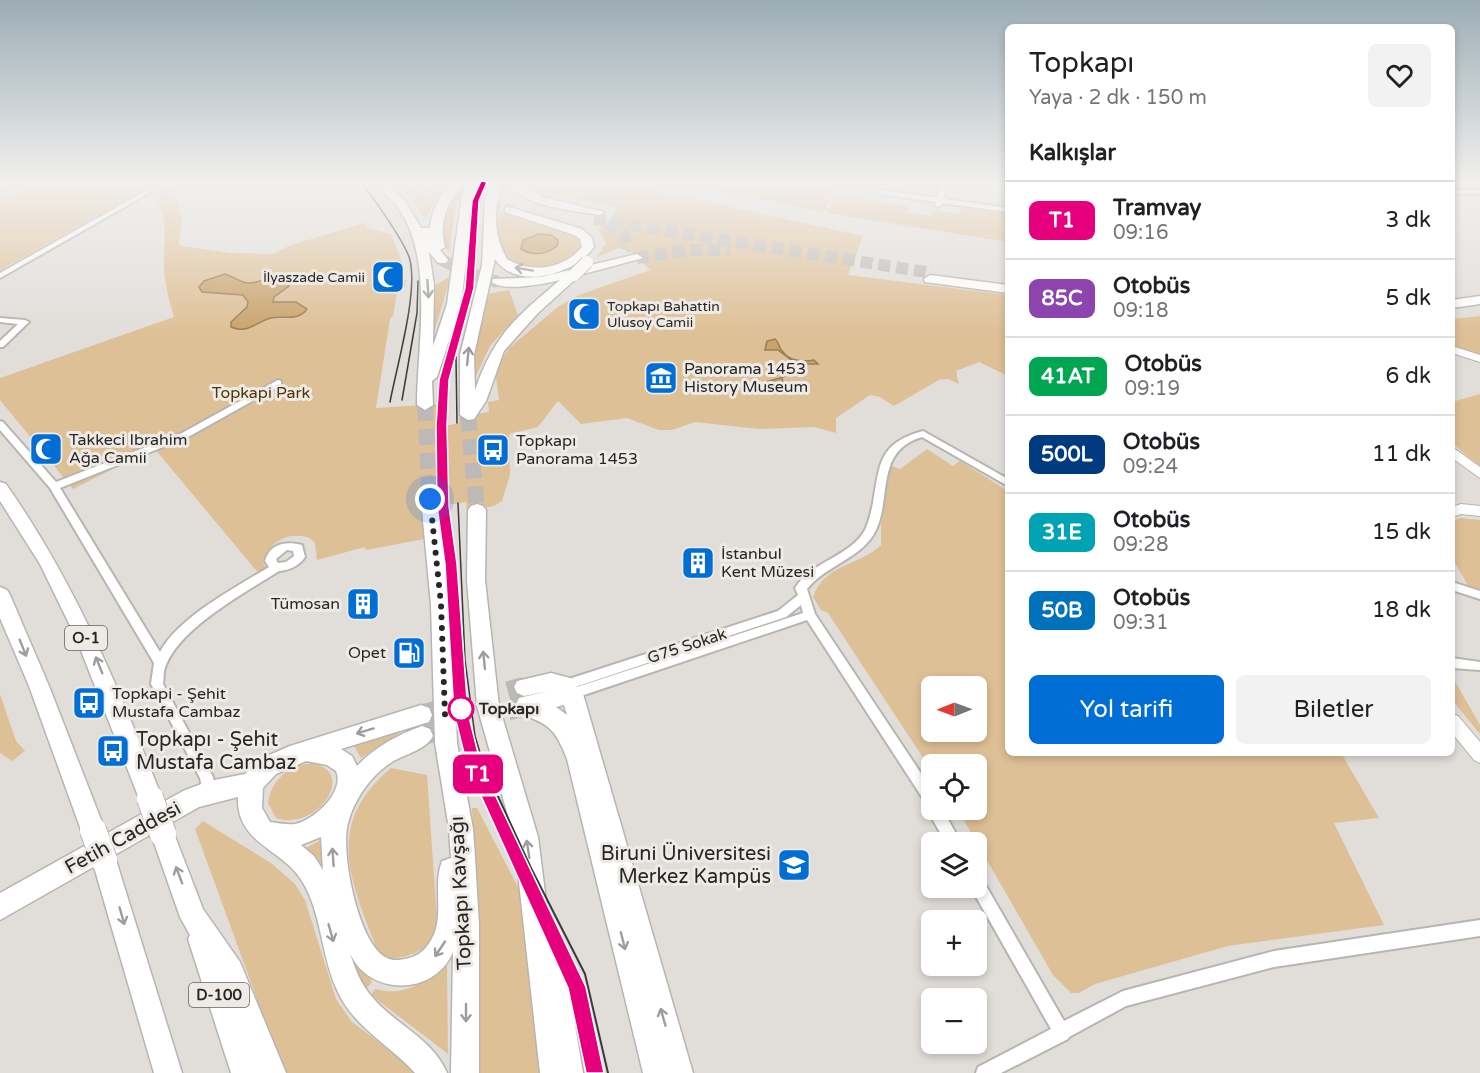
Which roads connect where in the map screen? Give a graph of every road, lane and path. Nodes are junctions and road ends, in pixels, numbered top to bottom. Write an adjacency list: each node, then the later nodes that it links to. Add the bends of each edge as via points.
1 (77, 232): 12 (street)
2 (418, 232): 5 (main road, one-way to 5, via 429,304 423,364 425,405 429,379 453,304)
3 (426, 232): 4 (main road, via 442,260)
4 (436, 232)
5 (463, 232)
6 (489, 232): 20 (main road, one-way to 6, via 498,351 478,402 468,415 467,355 488,265)
7 (490, 232): 8 (main road, one-way to 7, via 585,238 588,247 581,257 540,271 523,270 502,260)
8 (576, 232)
9 (591, 232): 11 (main road, bridge, via 597,246 587,262)
10 (626, 250): 11 (main road, via 615,259)
11 (571, 275): 13 (main road, via 530,283); 20 (main road); 20 (main road, via 640,261 577,287)
12 (0, 276)
13 (498, 282)
14 (1005, 284): 15 (main road, via 931,276)
15 (1005, 288)
16 (1480, 300): 17 (main road)
17 (1455, 304)
18 (1480, 306): 19 (main road)
19 (1455, 310)
20 (528, 316)
21 (0, 320): 22 (street, via 25,322)
22 (0, 345)
23 (1455, 350): 24 (street)
24 (1464, 353): 25 (street); 26 (street)
25 (1455, 354)
26 (1480, 359)
27 (278, 383): 32 (street, via 185,435)
28 (0, 424): 32 (street)
29 (1455, 453): 30 (street)
30 (1480, 474)
31 (1005, 481): 42 (street, via 923,434 908,439 891,453 884,466 871,529 859,544 810,575 801,588)
32 (54, 486): 44 (street)
33 (0, 488): 59 (main road, O-1, one-way to 33, bridge, via 95,656 32,535)
34 (430, 499): 53 (main road, Topkapı Kavşağı)
35 (1455, 509): 37 (street)
36 (477, 510): 60 (main road, one-way to 36, via 526,837 488,706 476,580)
37 (1480, 511)
38 (277, 567): 44 (street, via 187,629)
39 (1455, 587): 41 (street)
40 (0, 595): 63 (main road, one-way to 63, bridge, via 39,686 104,860)
41 (1480, 595)
42 (803, 597): 43 (street); 47 (street, G75 Sokak, via 782,614)
43 (810, 615): 47 (street, G75 Sokak); 52 (street)
44 (159, 661): 54 (street, via 155,673 158,684 206,777)
45 (1455, 663): 46 (street)
46 (1477, 666)
47 (569, 689): 70 (main road, one-way to 70, via 525,696 565,725 578,759); 71 (main road, one-way to 47)
48 (1455, 725): 50 (street)
49 (302, 752): 51 (main road, via 263,770); 55 (main road, via 339,758 350,779); 55 (main road, one-way to 49, via 382,756 422,726)
50 (1480, 755)
51 (252, 784): 54 (main road, Fetih Caddesi); 56 (main road, via 251,814 255,824)
52 (921, 786)
53 (452, 788): 55 (main road, one-way to 55, via 450,931 445,945 425,967 410,972 392,973 378,968 359,945 334,867 332,847 335,825); 67 (main road, Topkapı Kavşağı, one-way to 67, via 461,829 466,925)
54 (209, 792): 58 (main road, Fetih Caddesi)
55 (347, 794): 56 (main road, via 334,813 311,830 295,836)
56 (269, 834): 66 (main road, one-way to 66, via 312,874 355,998 410,1046)
57 (985, 898): 62 (street)
58 (0, 907)
59 (193, 917): 64 (main road, D-100); 65 (main road, via 231,971)
60 (537, 928): 68 (main road); 69 (main road, via 552,966)
61 (1480, 928): 62 (street, via 1274,959 1123,999)
62 (1062, 1033): 72 (street)
63 (168, 1073)
64 (245, 1073)
65 (272, 1073)
66 (433, 1073)
67 (465, 1073)
68 (554, 1073)
69 (569, 1073)
70 (657, 1073)
71 (679, 1073)
72 (984, 1073)

